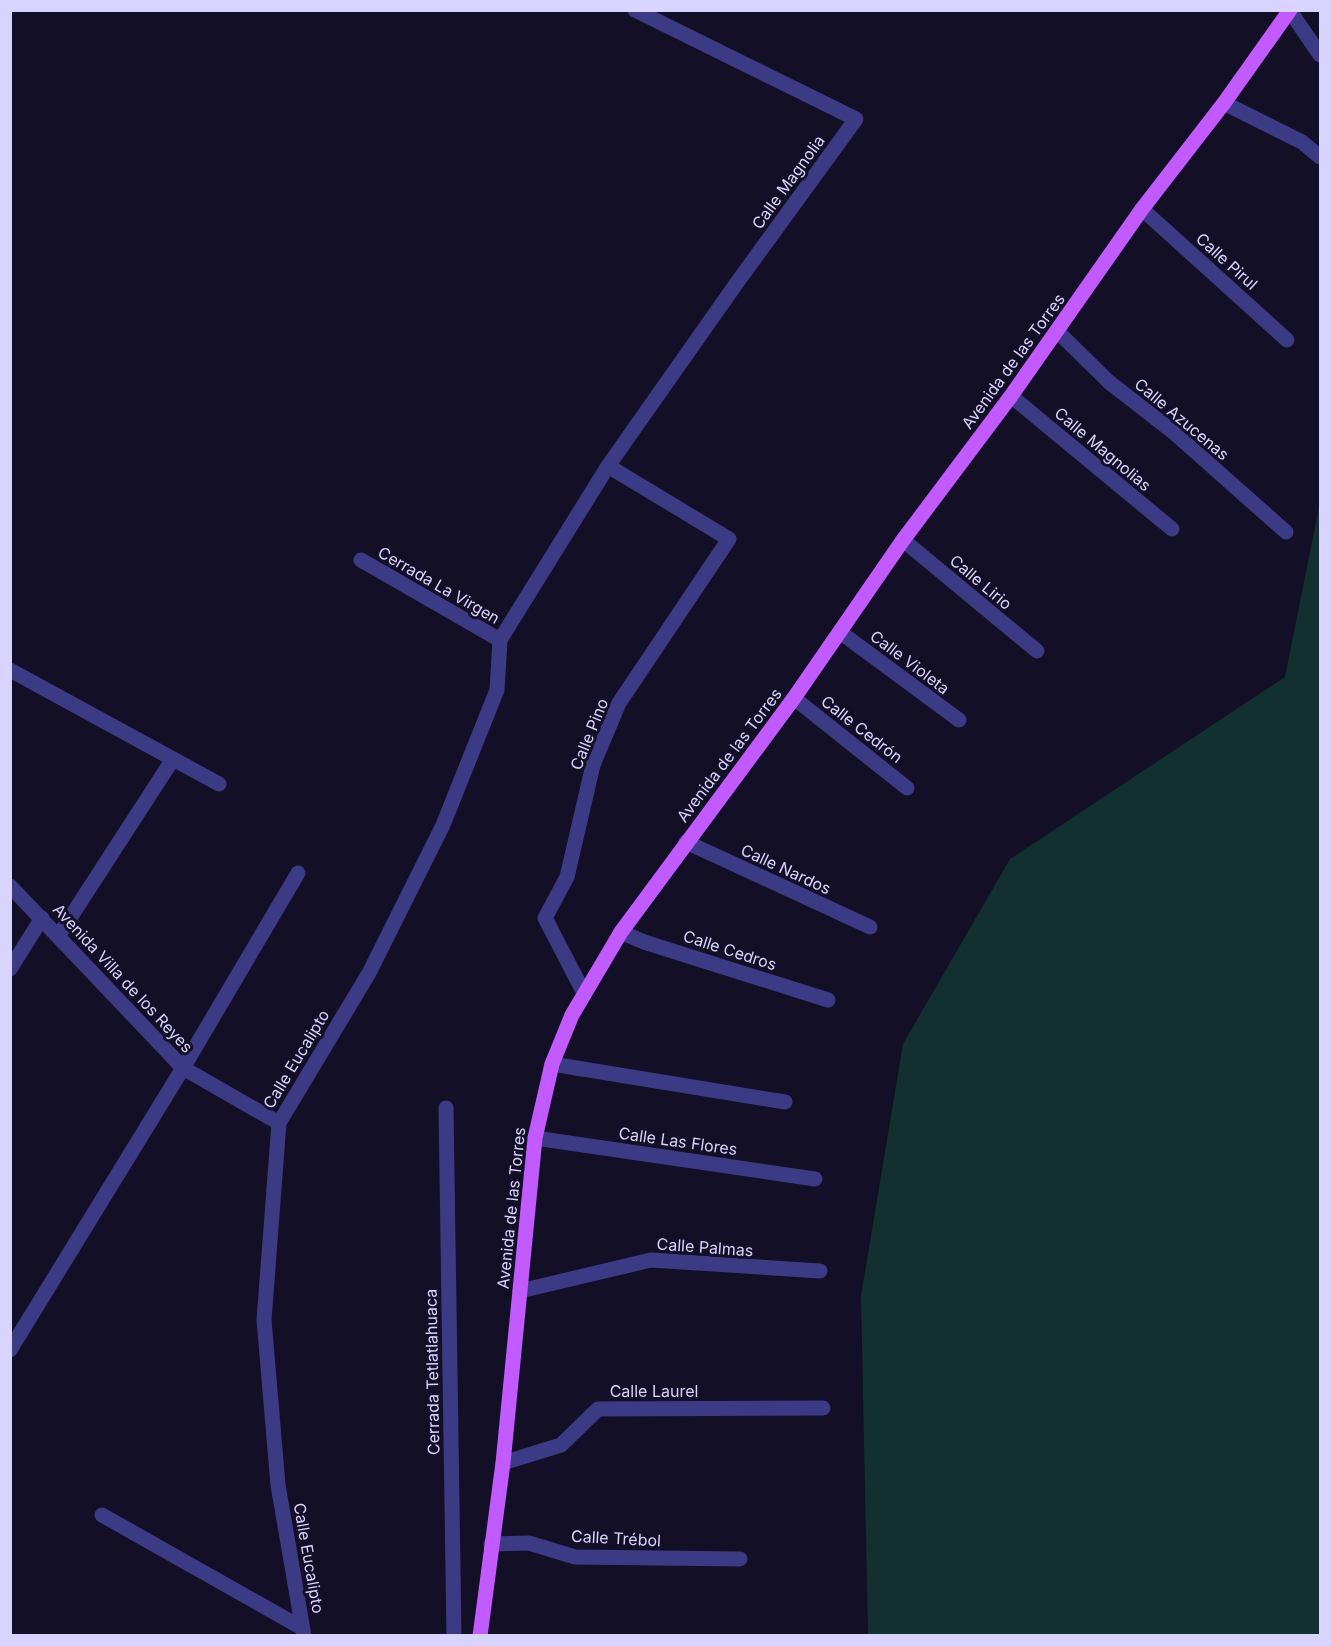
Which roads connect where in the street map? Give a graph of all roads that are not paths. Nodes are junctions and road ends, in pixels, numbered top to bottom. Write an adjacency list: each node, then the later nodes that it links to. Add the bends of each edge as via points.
1 (635, 10): 10 (street, Calle Magnolia, via 856,119)
2 (1290, 11): 3 (street); 4 (main road, Avenida de las Torres)
3 (1320, 55)
4 (1224, 103): 5 (street, via 1302,142); 6 (main road, Avenida de las Torres)
5 (1320, 157)
6 (1142, 209): 7 (main road, Avenida de las Torres); 8 (street, Calle Pirul)
7 (1057, 332): 9 (main road, Avenida de las Torres); 12 (street, Calle Azucenas, via 1109,382 1172,431)
8 (1287, 340)
9 (1011, 396): 11 (street, Calle Magnolias); 13 (main road, Avenida de las Torres)
10 (608, 466): 16 (street, Calle Magnolia); 32 (street, Calle Pino, via 729,539 620,704 593,765 567,877 544,918)
11 (1172, 530)
12 (1286, 532)
13 (903, 540): 15 (main road, Avenida de las Torres); 17 (street, Calle Lirio)
14 (360, 560): 16 (street, Cerrada La Virgen)
15 (840, 632): 19 (main road, Avenida de las Torres); 20 (street, Calle Violeta)
16 (500, 640): 38 (street, Calle Eucalipto, via 497,690 443,825 369,973)
17 (1037, 651)
18 (10, 670): 21 (street)
19 (794, 698): 23 (street, Calle Cedrón); 24 (main road, Avenida de las Torres)
20 (959, 720)
21 (172, 759): 22 (street); 30 (street)
22 (219, 784)
23 (907, 788)
24 (686, 843): 28 (street, Calle Nardos); 29 (main road, Avenida de las Torres)
25 (298, 873): 35 (street)
26 (10, 886): 27 (street, Avenida Villa de los Reyes)
27 (42, 918): 30 (street, Avenida Villa de los Reyes); 31 (street)
28 (870, 927)
29 (621, 932): 32 (main road, Avenida de las Torres); 33 (street, Calle Cedros)
30 (59, 935): 35 (street, Avenida Villa de los Reyes)
31 (10, 969)
32 (584, 993): 34 (main road, Avenida de las Torres)
33 (828, 1000)
34 (552, 1064): 36 (street); 39 (main road, Avenida de las Torres)
35 (183, 1068): 38 (street, Avenida Villa de los Reyes); 43 (street)
36 (784, 1102)
37 (446, 1108): 50 (street, Cerrada Tetlatlahuaca)
38 (279, 1123): 49 (street, Calle Eucalipto, via 264,1320 278,1485)
39 (535, 1138): 40 (street, Calle Las Flores); 42 (main road, Avenida de las Torres)
40 (815, 1179)
41 (819, 1271): 42 (street, Calle Palmas, via 651,1260)
42 (520, 1291): 45 (main road, Avenida de las Torres)
43 (10, 1350)
44 (823, 1408): 45 (street, Calle Laurel, via 598,1409 561,1445)
45 (503, 1463): 47 (main road, Avenida de las Torres)
46 (102, 1515): 49 (street)
47 (491, 1544): 48 (street, Calle Trébol, via 529,1543 575,1557); 51 (main road, Avenida de las Torres)
48 (740, 1559)
49 (303, 1632)
50 (454, 1635)
51 (480, 1635)

